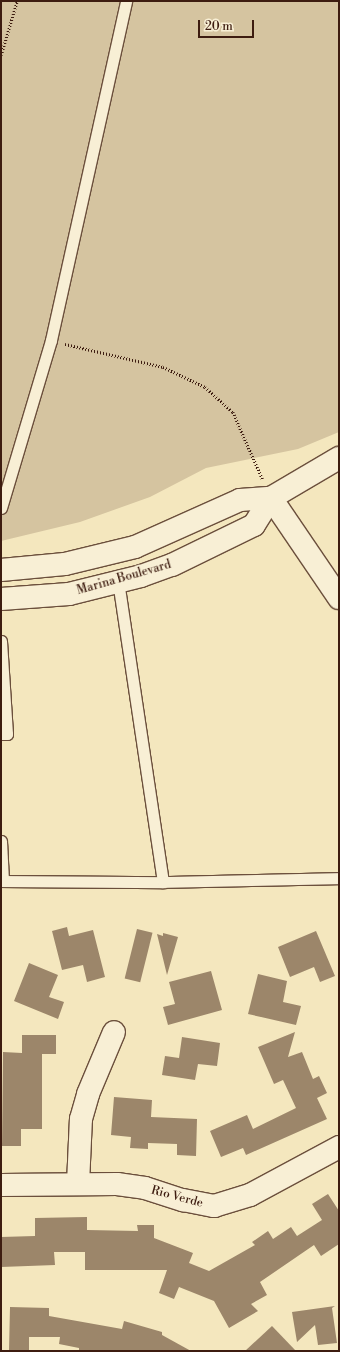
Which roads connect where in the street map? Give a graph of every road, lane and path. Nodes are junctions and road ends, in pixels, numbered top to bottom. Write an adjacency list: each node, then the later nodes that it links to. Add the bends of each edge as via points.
1 (16, 1): 3 (path)
2 (126, 1): 4 (lane)
3 (1, 55)
4 (51, 340): 6 (path, via 164,367 206,387 233,412); 7 (lane)
5 (339, 458): 6 (street, Marina Boulevard)
6 (271, 498): 8 (street, Marina Boulevard, via 240,500 134,547 102,556); 10 (street, Marina Boulevard, via 254,525 193,557); 12 (street)
7 (1, 508)
8 (45, 566): 9 (street, Marina Boulevard); 11 (street, via 30,575 9,580)
9 (1, 570)
10 (118, 582): 13 (street, Marina Boulevard, via 69,594); 20 (lane)
11 (1, 585)
12 (339, 598)
13 (1, 599)
14 (1, 641): 15 (lane)
15 (2, 663): 16 (lane, via 7,734)
16 (1, 734)
17 (1, 841): 19 (lane)
18 (339, 878): 20 (lane)
19 (2, 881): 20 (lane)
20 (163, 882)
21 (114, 1032): 23 (street, via 88,1094 81,1119)
22 (339, 1147): 23 (street, Rio Verde, via 250,1195 214,1206 183,1200 145,1188 117,1184)
23 (78, 1184): 24 (street, Rio Verde)
24 (1, 1185)

